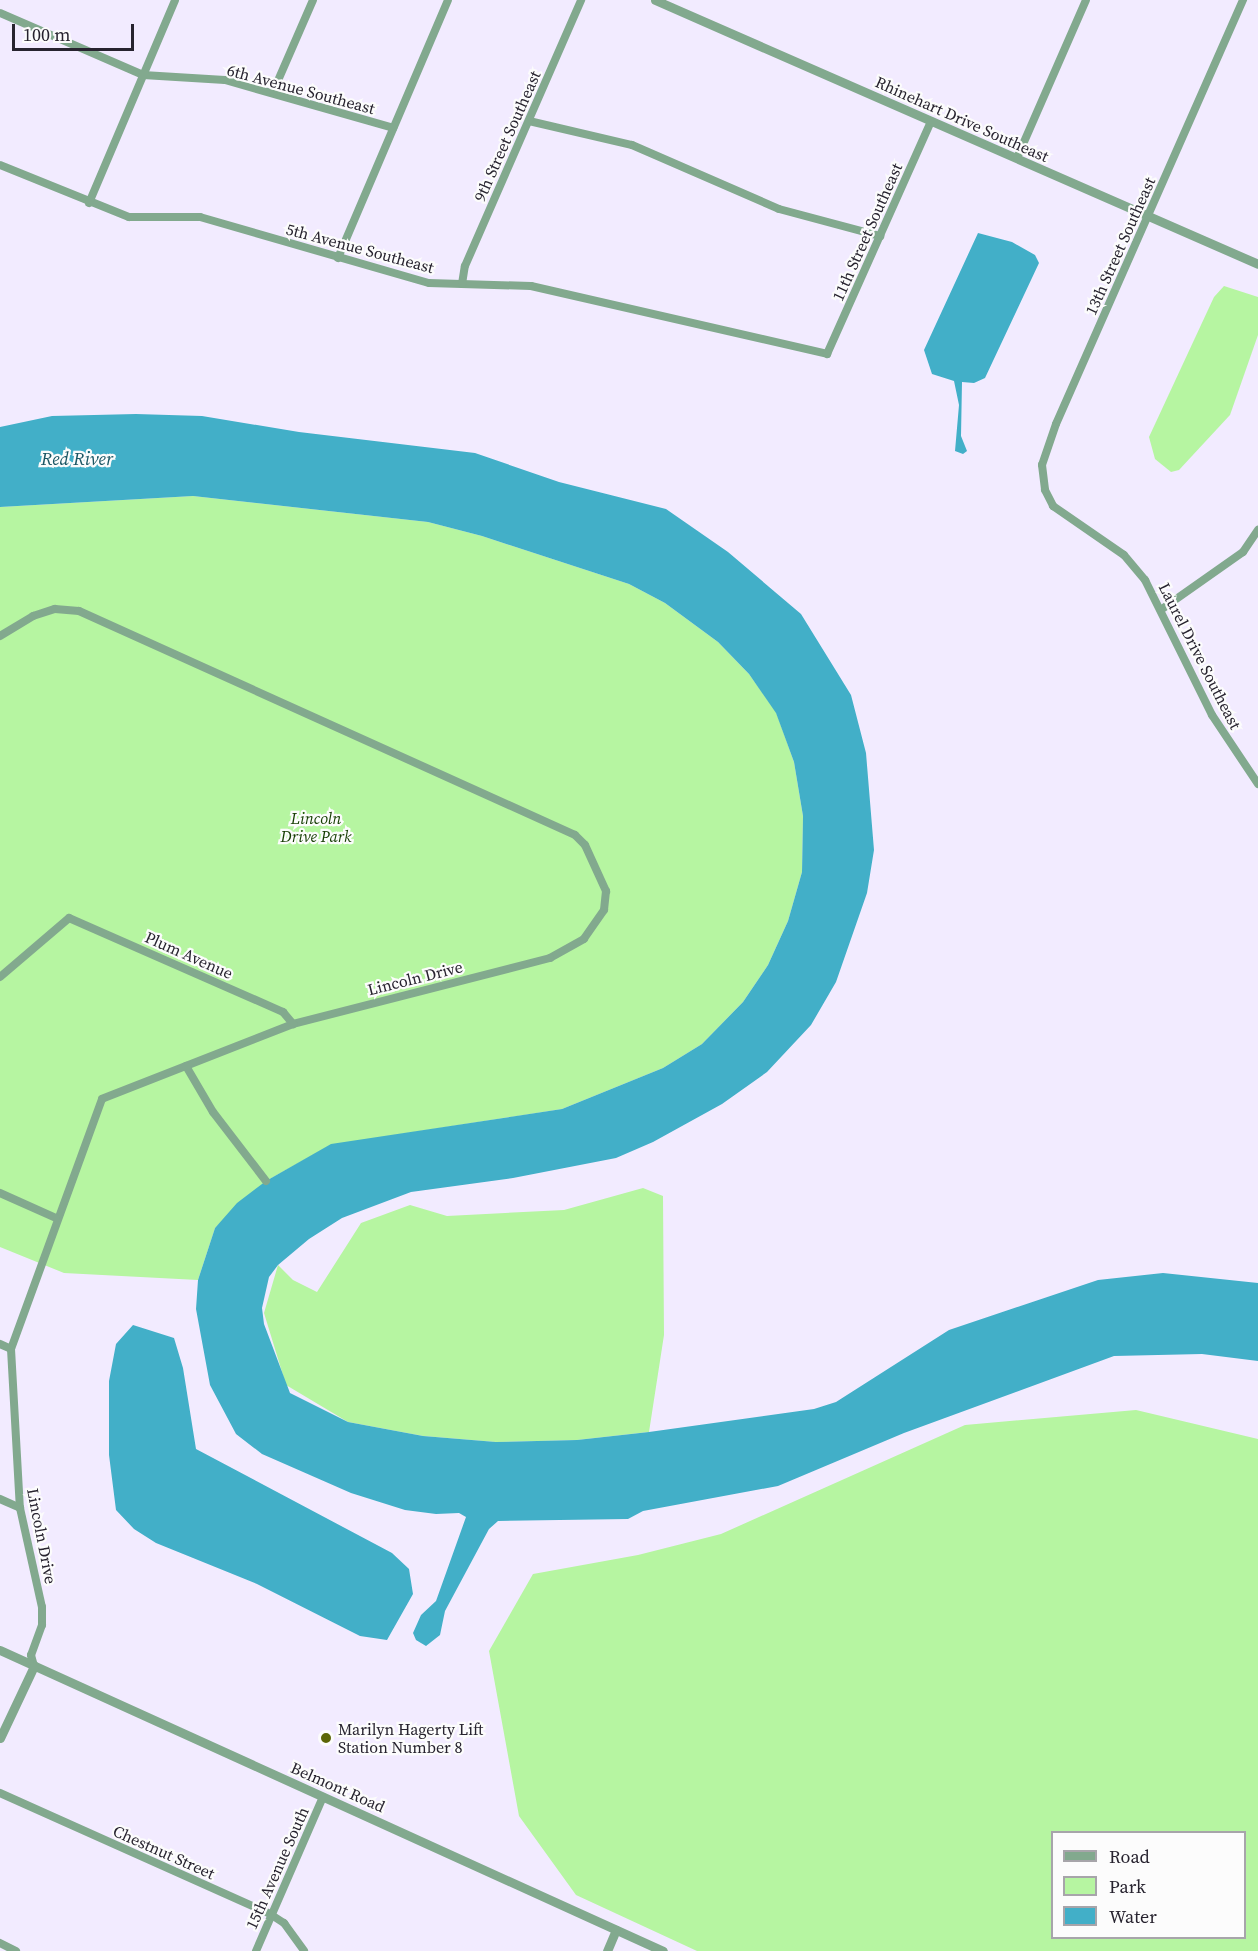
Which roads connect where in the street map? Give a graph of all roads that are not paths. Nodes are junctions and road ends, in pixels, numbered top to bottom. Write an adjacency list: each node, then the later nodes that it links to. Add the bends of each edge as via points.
1 (175, 0): 9 (street)
2 (313, 0): 10 (street)
3 (448, 0): 13 (street)
4 (581, 0): 11 (street, 9th Street Southeast)
5 (655, 0): 12 (street, Rhinehart Drive Southeast)
6 (1086, 0): 14 (street)
7 (1243, 0): 17 (street, 13th Street Southeast)
8 (0, 13): 9 (street, 6th Avenue Southeast)
9 (143, 75): 10 (street, 6th Avenue Southeast, via 210,78); 16 (street)
10 (273, 92): 13 (street, 6th Avenue Southeast)
11 (529, 121): 18 (street, via 632,145 779,209); 21 (street, 9th Street Southeast, via 465,266)
12 (931, 121): 14 (street, Rhinehart Drive Southeast); 18 (street, 11th Street Southeast)
13 (393, 128): 19 (street)
14 (1017, 158): 17 (street, Rhinehart Drive Southeast)
15 (0, 165): 16 (street, 5th Avenue Southeast)
16 (89, 203): 19 (street, 5th Avenue Southeast, via 142,219 200,218)
17 (1149, 216): 20 (street, Rhinehart Drive Southeast); 23 (street, 13th Street Southeast, via 1043,454 1042,479)
18 (880, 236): 22 (street, 11th Street Southeast)
19 (338, 258): 21 (street, 5th Avenue Southeast, via 429,283)
20 (1258, 264)
21 (462, 284): 22 (street, 5th Avenue Southeast, via 531,286)
22 (827, 354)
23 (1053, 506): 25 (street, Laurel Drive Southeast, via 1124,555)
24 (1258, 530): 25 (street, via 1243,552)
25 (1162, 609): 27 (street, Laurel Drive Southeast, via 1212,715)
26 (0, 636): 29 (street, Lincoln Drive, via 33,616 55,609 79,611 575,835 585,845 606,891 604,910 584,939 550,958)
27 (1258, 784)
28 (0, 976): 29 (street, Plum Avenue, via 69,918 283,1012)
29 (293, 1024): 30 (street, Lincoln Drive)
30 (186, 1066): 31 (street, via 213,1113); 33 (street, Lincoln Drive, via 102,1098)
31 (266, 1181)
32 (0, 1193): 33 (street)
33 (56, 1218): 35 (street, Lincoln Drive)
34 (0, 1344): 35 (street)
35 (11, 1349): 37 (street, Lincoln Drive)
36 (0, 1499): 37 (street)
37 (20, 1508): 39 (street, Lincoln Drive, via 42,1607 42,1625 31,1655)
38 (0, 1650): 39 (street, Belmont Road)
39 (34, 1666): 40 (street); 42 (street, Belmont Road)
40 (0, 1738)
41 (0, 1792): 43 (street, Chestnut Street)
42 (323, 1797): 43 (street, 15th Avenue South); 44 (street, Belmont Road)
43 (270, 1914): 47 (street, 15th Avenue South); 48 (street, Chestnut Street, via 284,1923)
44 (616, 1930): 49 (street); 50 (street, Belmont Road)
45 (0, 1944): 46 (street)
46 (16, 1951)
47 (256, 1951)
48 (304, 1951)
49 (607, 1951)
50 (663, 1951)

